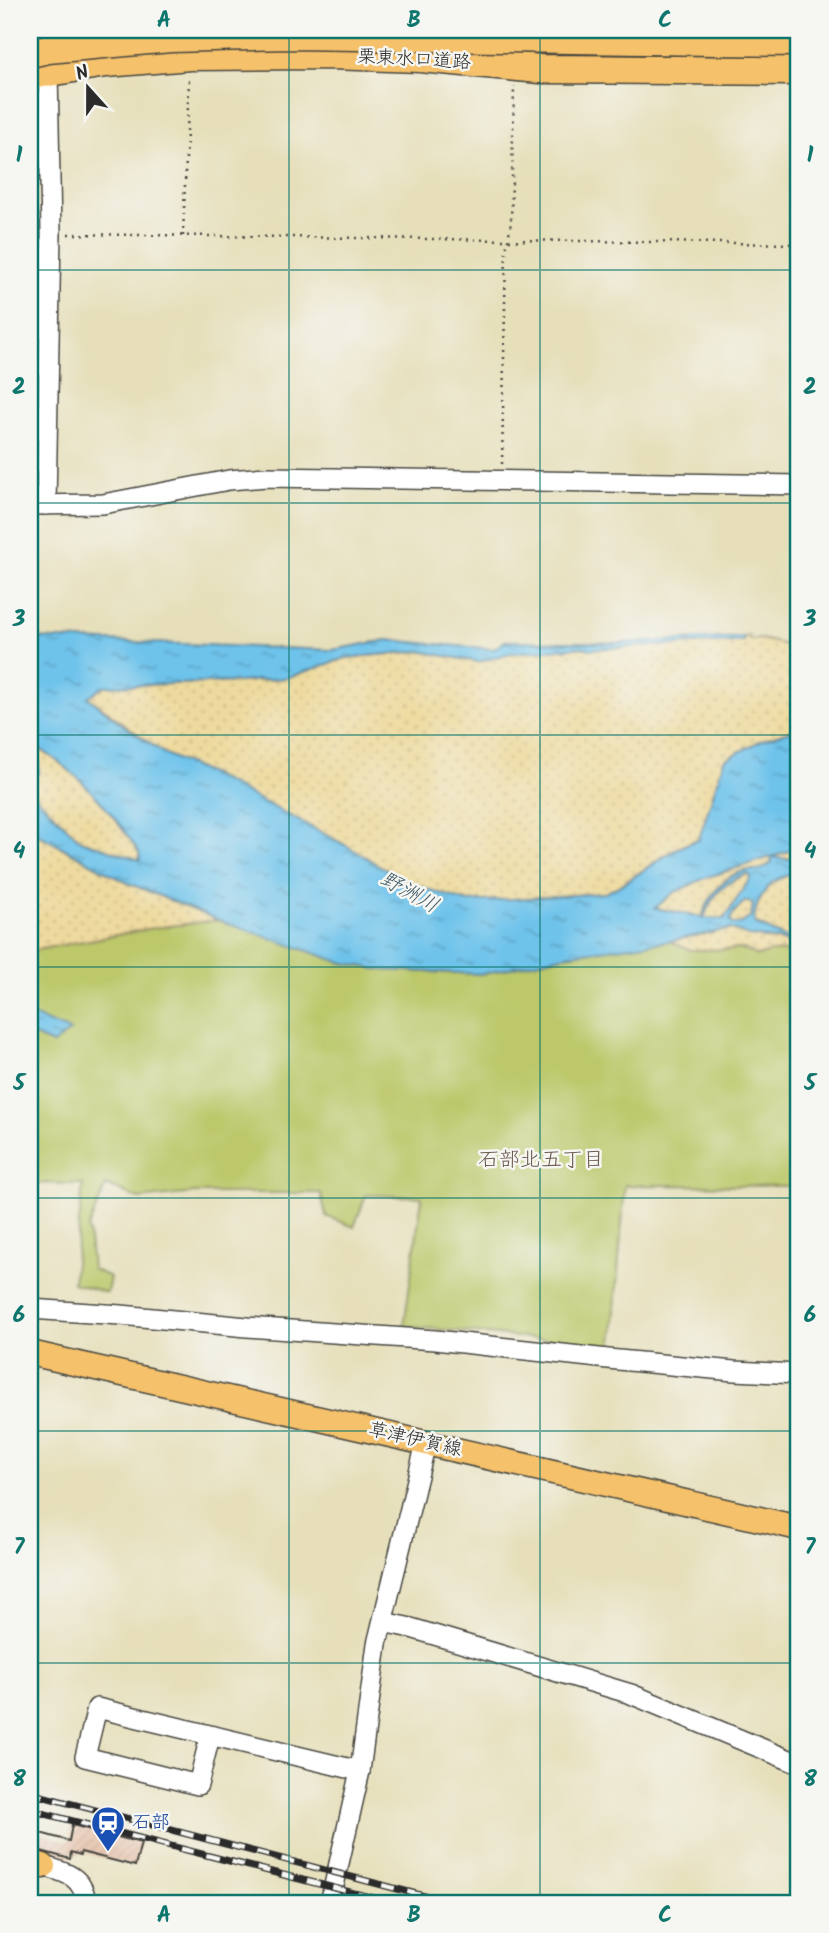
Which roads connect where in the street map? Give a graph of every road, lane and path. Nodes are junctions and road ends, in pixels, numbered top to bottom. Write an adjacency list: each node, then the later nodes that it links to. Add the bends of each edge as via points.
1 (398, 30): 5 (highway)
2 (799, 41): 4 (highway, 栗東水口道路, bridge, via 289,35 171,38 48,49)
3 (190, 56): 4 (highway, 栗東水口道路); 5 (highway, 栗東水口道路, via 420,58 540,69); 9 (path)
4 (36, 66): 8 (street)
5 (589, 68): 6 (highway, 栗東水口道路)
6 (799, 71)
7 (514, 78): 10 (path)
8 (51, 234): 9 (path); 14 (street)
9 (183, 237): 10 (path)
10 (509, 240): 11 (path); 12 (path)
11 (799, 244)
12 (502, 481): 13 (street); 14 (street, via 266,477 103,504)
13 (799, 485)
14 (38, 505)
15 (30, 1309): 17 (street)
16 (30, 1353): 18 (main road, 草津伊賀線)
17 (799, 1374)
18 (426, 1443): 19 (main road, 草津伊賀線); 20 (street)
19 (799, 1528)
20 (383, 1622): 22 (street, via 631,1694); 23 (street)
21 (210, 1736): 21 (street, via 198,1786 86,1757 97,1708); 23 (street)
22 (799, 1764)
23 (360, 1771): 26 (street)
24 (37, 1864): 25 (street, via 77,1879)
25 (86, 1903)
26 (330, 1903)

